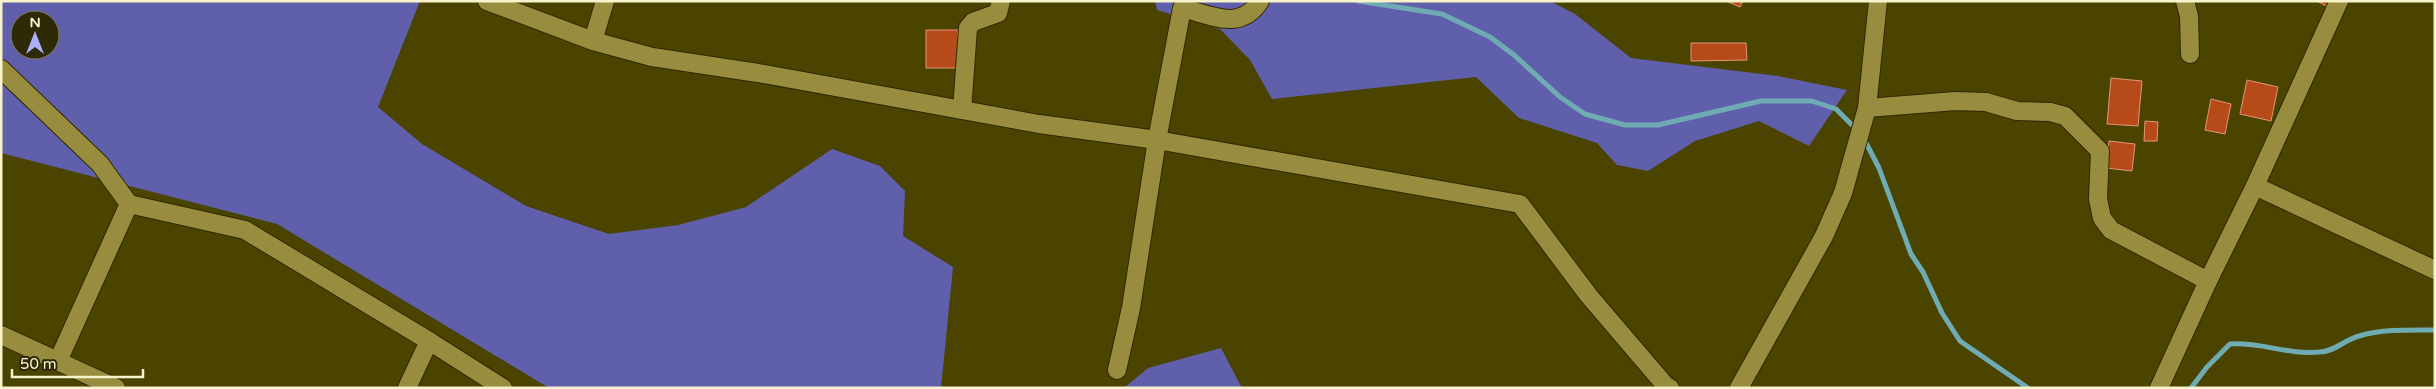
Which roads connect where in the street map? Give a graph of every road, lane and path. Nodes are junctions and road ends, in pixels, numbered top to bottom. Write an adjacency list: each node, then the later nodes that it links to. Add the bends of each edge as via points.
1 (488, 1): 9 (street)
2 (605, 1): 9 (street)
3 (1001, 1): 13 (street, via 998,13 973,22 968,28)
4 (1260, 1): 8 (street, via 1252,13 1231,20)
5 (1878, 1): 12 (street)
6 (2185, 1): 10 (street, via 2189,16)
7 (2339, 1): 15 (street)
8 (1178, 4): 14 (street)
9 (593, 41): 13 (street, via 652,57)
10 (2190, 54)
11 (1, 69): 16 (street, via 100,164)
12 (1867, 108): 18 (street, via 1956,101 1986,102 2016,111 2065,116 2100,151 2098,199 2102,218 2111,230); 27 (street, via 1844,193)
13 (962, 110): 14 (street)
14 (1157, 140): 22 (street); 23 (street, via 1520,204 1589,296)
15 (2255, 186): 17 (street); 18 (street)
16 (129, 204): 20 (street, via 245,230); 21 (street)
17 (2435, 270)
18 (2208, 281): 28 (street)
19 (1, 335): 21 (street)
20 (429, 341): 25 (street); 26 (street)
21 (58, 361): 24 (street)
22 (1117, 370)
23 (1666, 387)
24 (116, 388)
25 (407, 388)
26 (503, 388)
27 (1739, 388)
28 (2159, 388)

